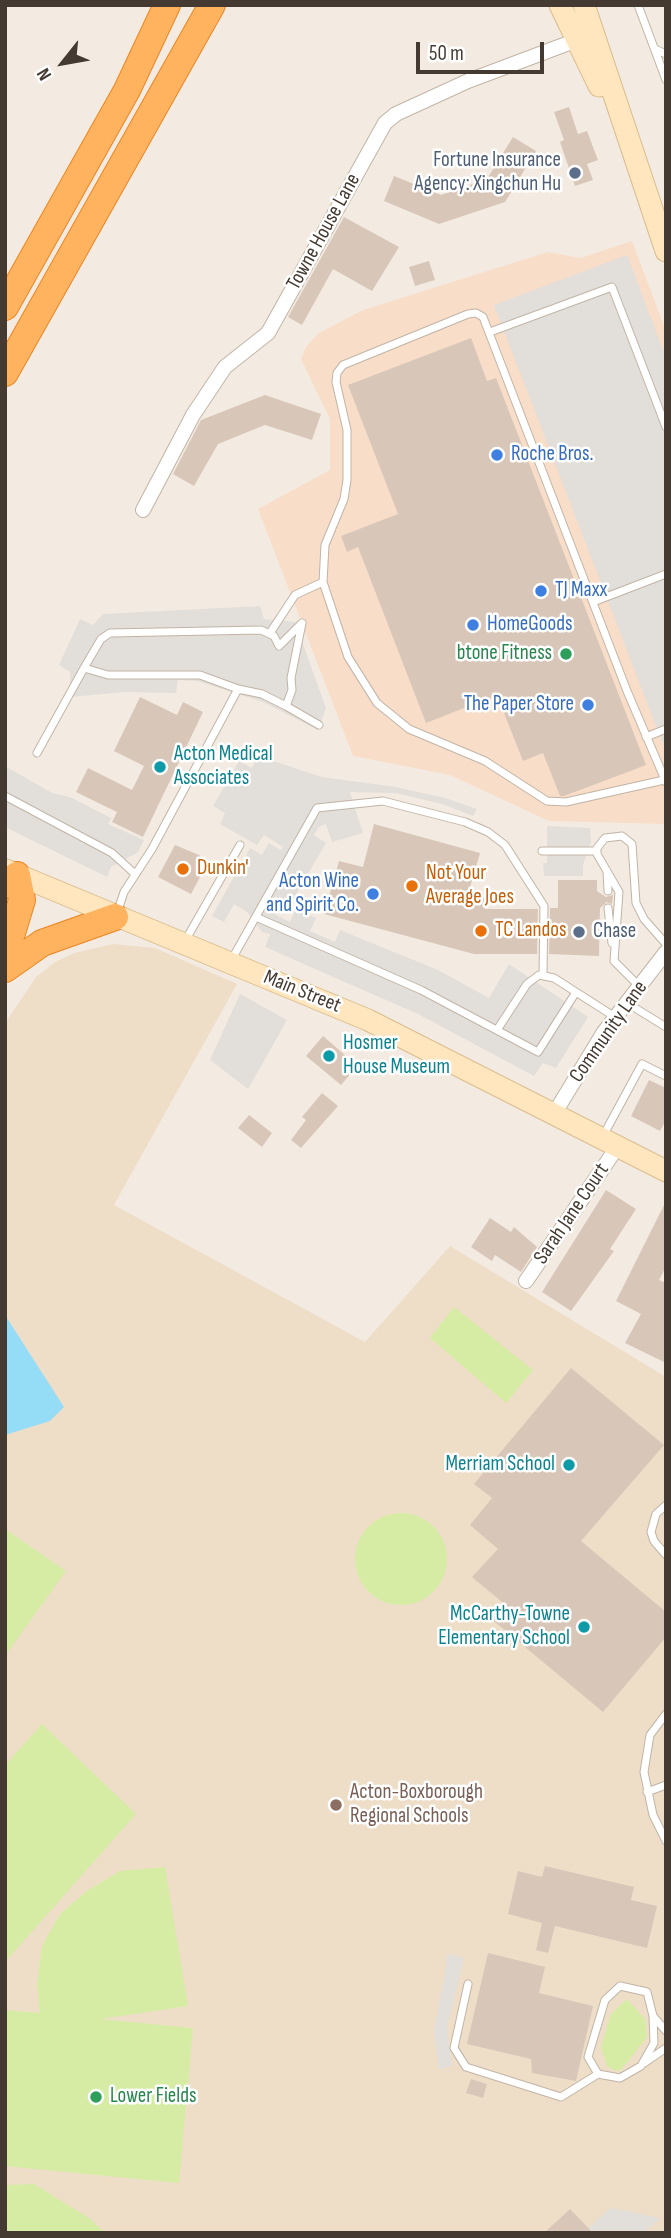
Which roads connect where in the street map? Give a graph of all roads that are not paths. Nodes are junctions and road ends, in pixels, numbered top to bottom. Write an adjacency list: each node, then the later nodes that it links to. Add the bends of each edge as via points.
1 (167, 5): 11 (highway, via 127,90)
2 (212, 5): 16 (highway)
3 (560, 5): 6 (main road)
4 (584, 5): 10 (main road)
5 (638, 5): 7 (lane)
6 (577, 40): 10 (main road); 18 (street, Towne House Lane, via 453,88 385,123 268,333 225,367 193,415)
7 (654, 49): 8 (lane); 9 (lane)
8 (666, 54)
9 (666, 80)
10 (629, 147): 12 (main road)
11 (70, 192): 13 (highway); 14 (highway)
12 (666, 251)
13 (5, 271)
14 (5, 307)
15 (490, 332): 17 (lane, via 612,287); 20 (lane, via 483,317 472,313 340,368 335,382 346,422 348,471 344,499 325,545); 21 (lane)
16 (5, 373)
17 (666, 427)
18 (143, 510)
19 (666, 574): 21 (lane)
20 (323, 582): 22 (lane, via 295,595); 30 (lane, via 343,647 358,677 382,709 409,729 485,761 554,802)
21 (593, 602): 28 (lane)
22 (270, 633): 23 (lane, via 115,632 101,639); 25 (lane, via 279,646 302,623)
23 (84, 668): 24 (lane, via 108,675 200,675); 29 (lane)
24 (238, 689): 25 (lane); 36 (lane)
25 (286, 706): 26 (lane)
26 (319, 724)
27 (666, 729): 28 (lane)
28 (646, 737): 30 (lane)
29 (37, 753)
30 (665, 781)
31 (5, 796): 36 (lane, via 113,853)
32 (240, 845): 42 (lane)
33 (542, 850): 34 (lane)
34 (597, 851): 35 (lane); 43 (lane, via 601,841 613,835 632,844 636,903)
35 (607, 871): 38 (lane); 45 (lane, via 619,892)
36 (135, 874): 40 (lane)
37 (9, 877): 40 (main road, Main Street); 46 (highway, via 22,900)
38 (608, 891)
39 (608, 908): 45 (lane)
40 (115, 917): 42 (main road, Main Street); 48 (highway, via 42,943)
41 (256, 917): 47 (lane); 49 (lane, via 317,808 383,801 480,829 510,850 542,901); 55 (lane, via 421,990)
42 (183, 944): 47 (main road, Main Street)
43 (666, 944)
44 (666, 952): 50 (street, Community Lane)
45 (614, 954): 50 (lane, via 618,967)
46 (5, 956)
47 (230, 963): 57 (main road, Main Street, via 388,1030)
48 (5, 969)
49 (543, 974): 51 (lane); 55 (lane, via 527,984)
50 (639, 986): 52 (street, Community Lane)
51 (576, 992): 53 (lane); 55 (lane, via 538,1052)
52 (627, 1002): 53 (street, Community Lane); 54 (lane)
53 (615, 1017): 57 (street, Community Lane)
54 (666, 1027)
55 (497, 1030)
56 (666, 1076): 58 (lane, via 642,1065)
57 (554, 1114): 58 (main road, Main Street)
58 (610, 1142): 59 (main road, Main Street); 60 (street, Sarah Jane Court)
59 (666, 1171)
60 (526, 1280)
61 (666, 1505): 62 (lane, via 656,1514 651,1532)
62 (666, 1555)
63 (666, 1714): 65 (lane, via 650,1735 645,1755)
64 (666, 1785): 65 (lane)
65 (647, 1792): 66 (lane)
66 (666, 1841)
67 (468, 1984): 72 (lane, via 454,2048 466,2067 561,2097)
68 (653, 2016): 69 (lane); 71 (lane, via 654,2043); 72 (lane, via 648,1992 620,1986 605,2000 588,2057)
69 (666, 2031)
70 (666, 2048): 71 (lane)
71 (641, 2066): 72 (lane, via 620,2078)
72 (598, 2074)

